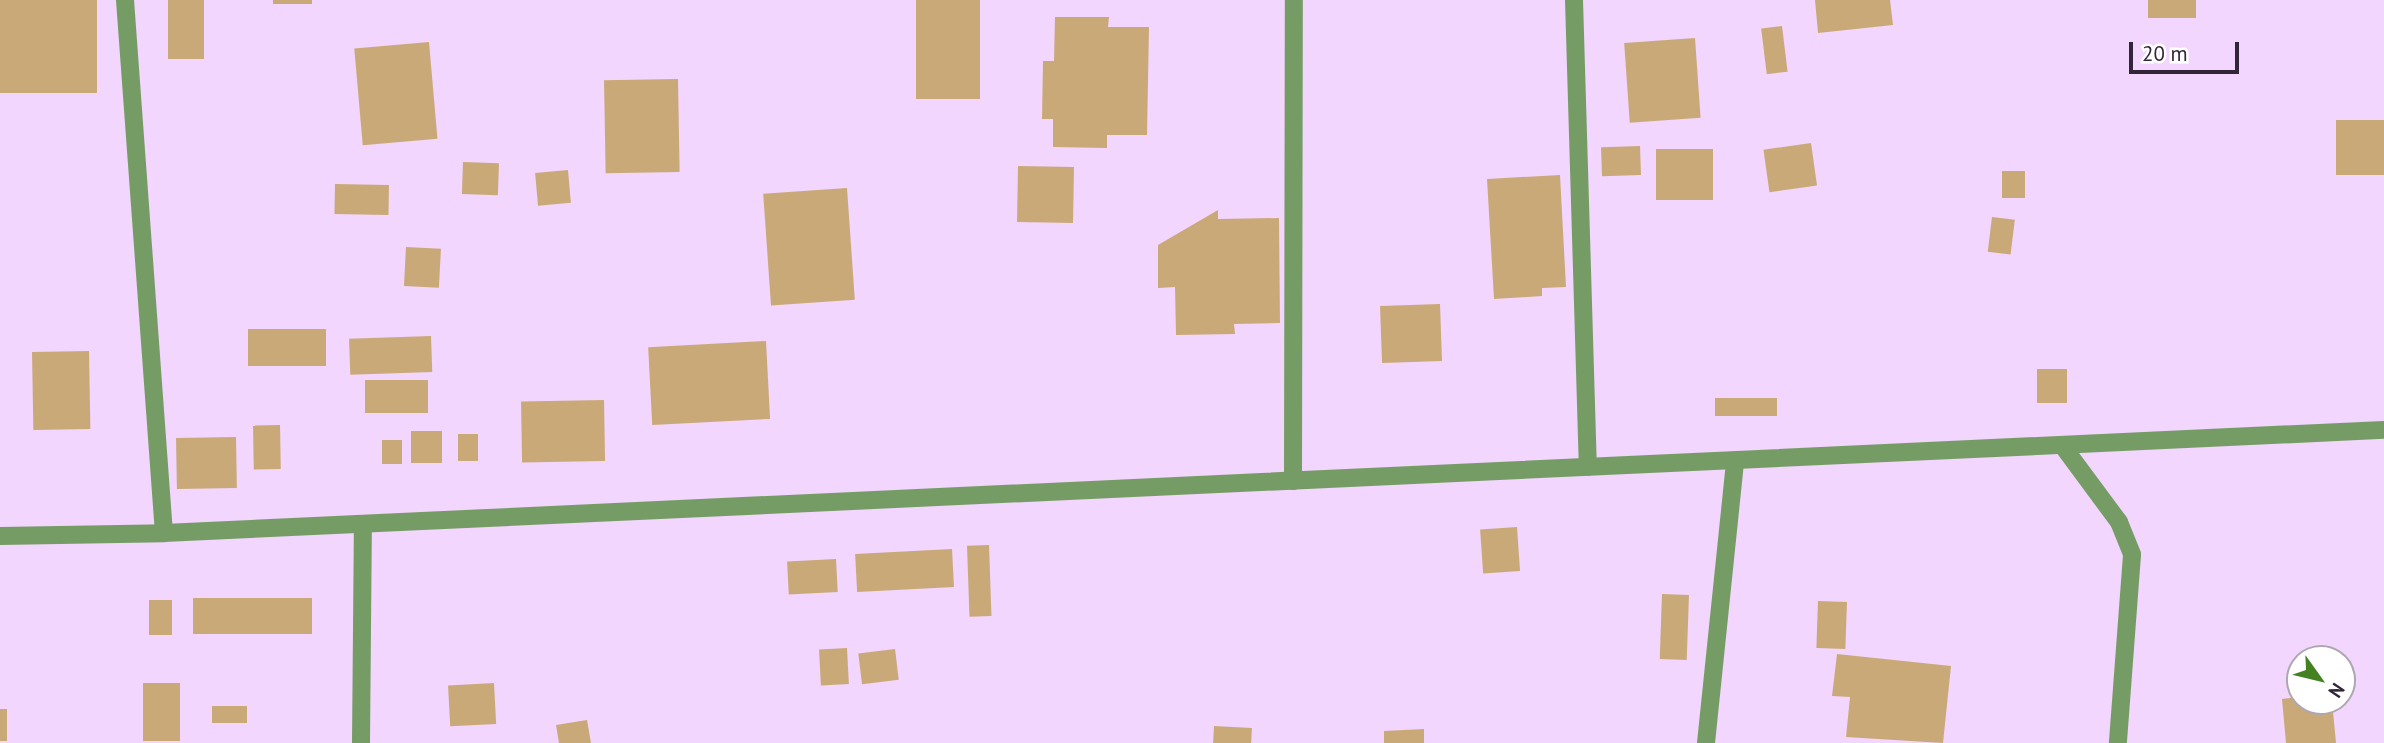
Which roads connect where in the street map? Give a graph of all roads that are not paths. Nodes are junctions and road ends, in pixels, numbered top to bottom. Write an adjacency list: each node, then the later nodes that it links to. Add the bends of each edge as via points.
1 (125, 0): 10 (street)
2 (1294, 0): 8 (street)
3 (1574, 0): 7 (street)
4 (2384, 430): 5 (street)
5 (2062, 445): 6 (street); 14 (street, via 2119,522 2132,555)
6 (1735, 460): 7 (street); 13 (street)
7 (1588, 467): 8 (street)
8 (1293, 481): 9 (street)
9 (363, 524): 10 (street); 12 (street)
10 (164, 533): 11 (street)
11 (0, 536)
12 (361, 743)
13 (1706, 743)
14 (2118, 743)

